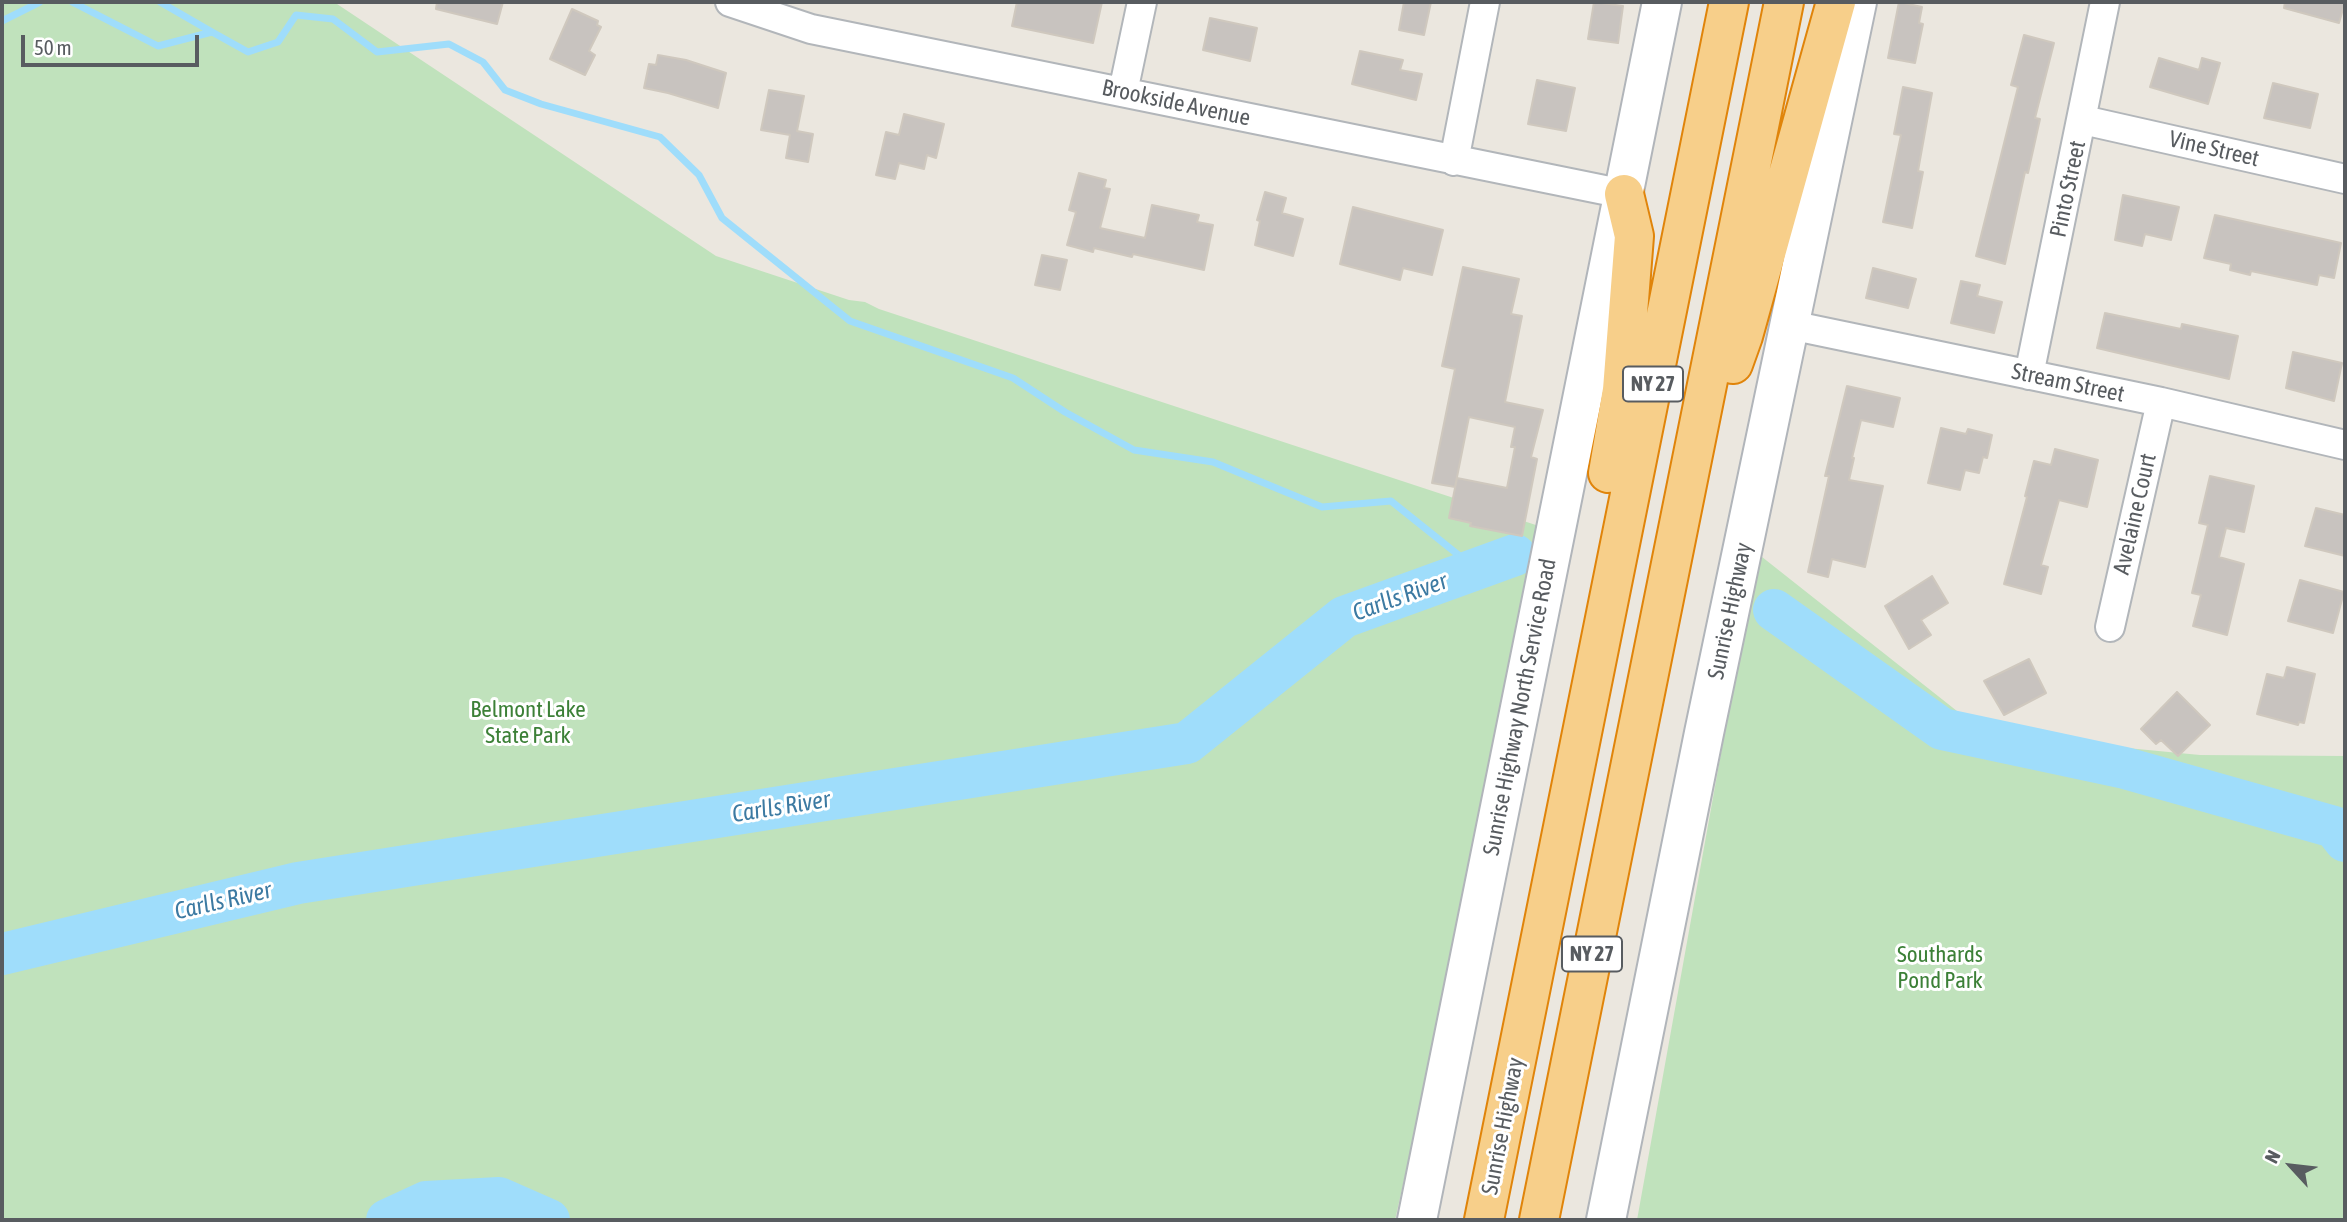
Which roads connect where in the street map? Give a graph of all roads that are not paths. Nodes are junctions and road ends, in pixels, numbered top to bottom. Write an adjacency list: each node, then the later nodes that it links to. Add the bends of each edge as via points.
1 (730, 2): 10 (street, Brookside Avenue, via 811,29)
2 (1142, 2): 10 (street)
3 (1485, 2): 12 (street)
4 (1662, 2): 14 (main road)
5 (1729, 2): 21 (highway, Sunrise Highway / NY 27)
6 (1784, 2): 19 (highway, NY 27)
7 (1836, 2): 19 (highway, via 1743,336)
8 (1857, 2): 15 (main road, Sunrise Highway)
9 (2105, 2): 11 (street, Pinto Street)
10 (1123, 92): 12 (street, Brookside Avenue)
11 (2083, 120): 13 (street, Vine Street); 16 (street, Pinto Street)
12 (1454, 161): 14 (street, Brookside Avenue)
13 (2345, 179)
14 (1624, 194): 21 (highway, via 1634,236 1625,360 1618,422 1592,552); 22 (main road, Sunrise Highway North Service Road)
15 (1790, 325): 16 (street, Stream Street); 25 (main road, Sunrise Highway)
16 (2029, 375): 17 (street, Stream Street)
17 (2161, 402): 18 (street, Stream Street); 20 (street, Avelaine Court)
18 (2345, 445)
19 (1682, 508): 24 (highway, NY 27)
20 (2110, 627)
21 (1576, 767): 23 (highway, Sunrise Highway / NY 27)
22 (1417, 1220)
23 (1484, 1220)
24 (1539, 1220)
25 (1606, 1220)

